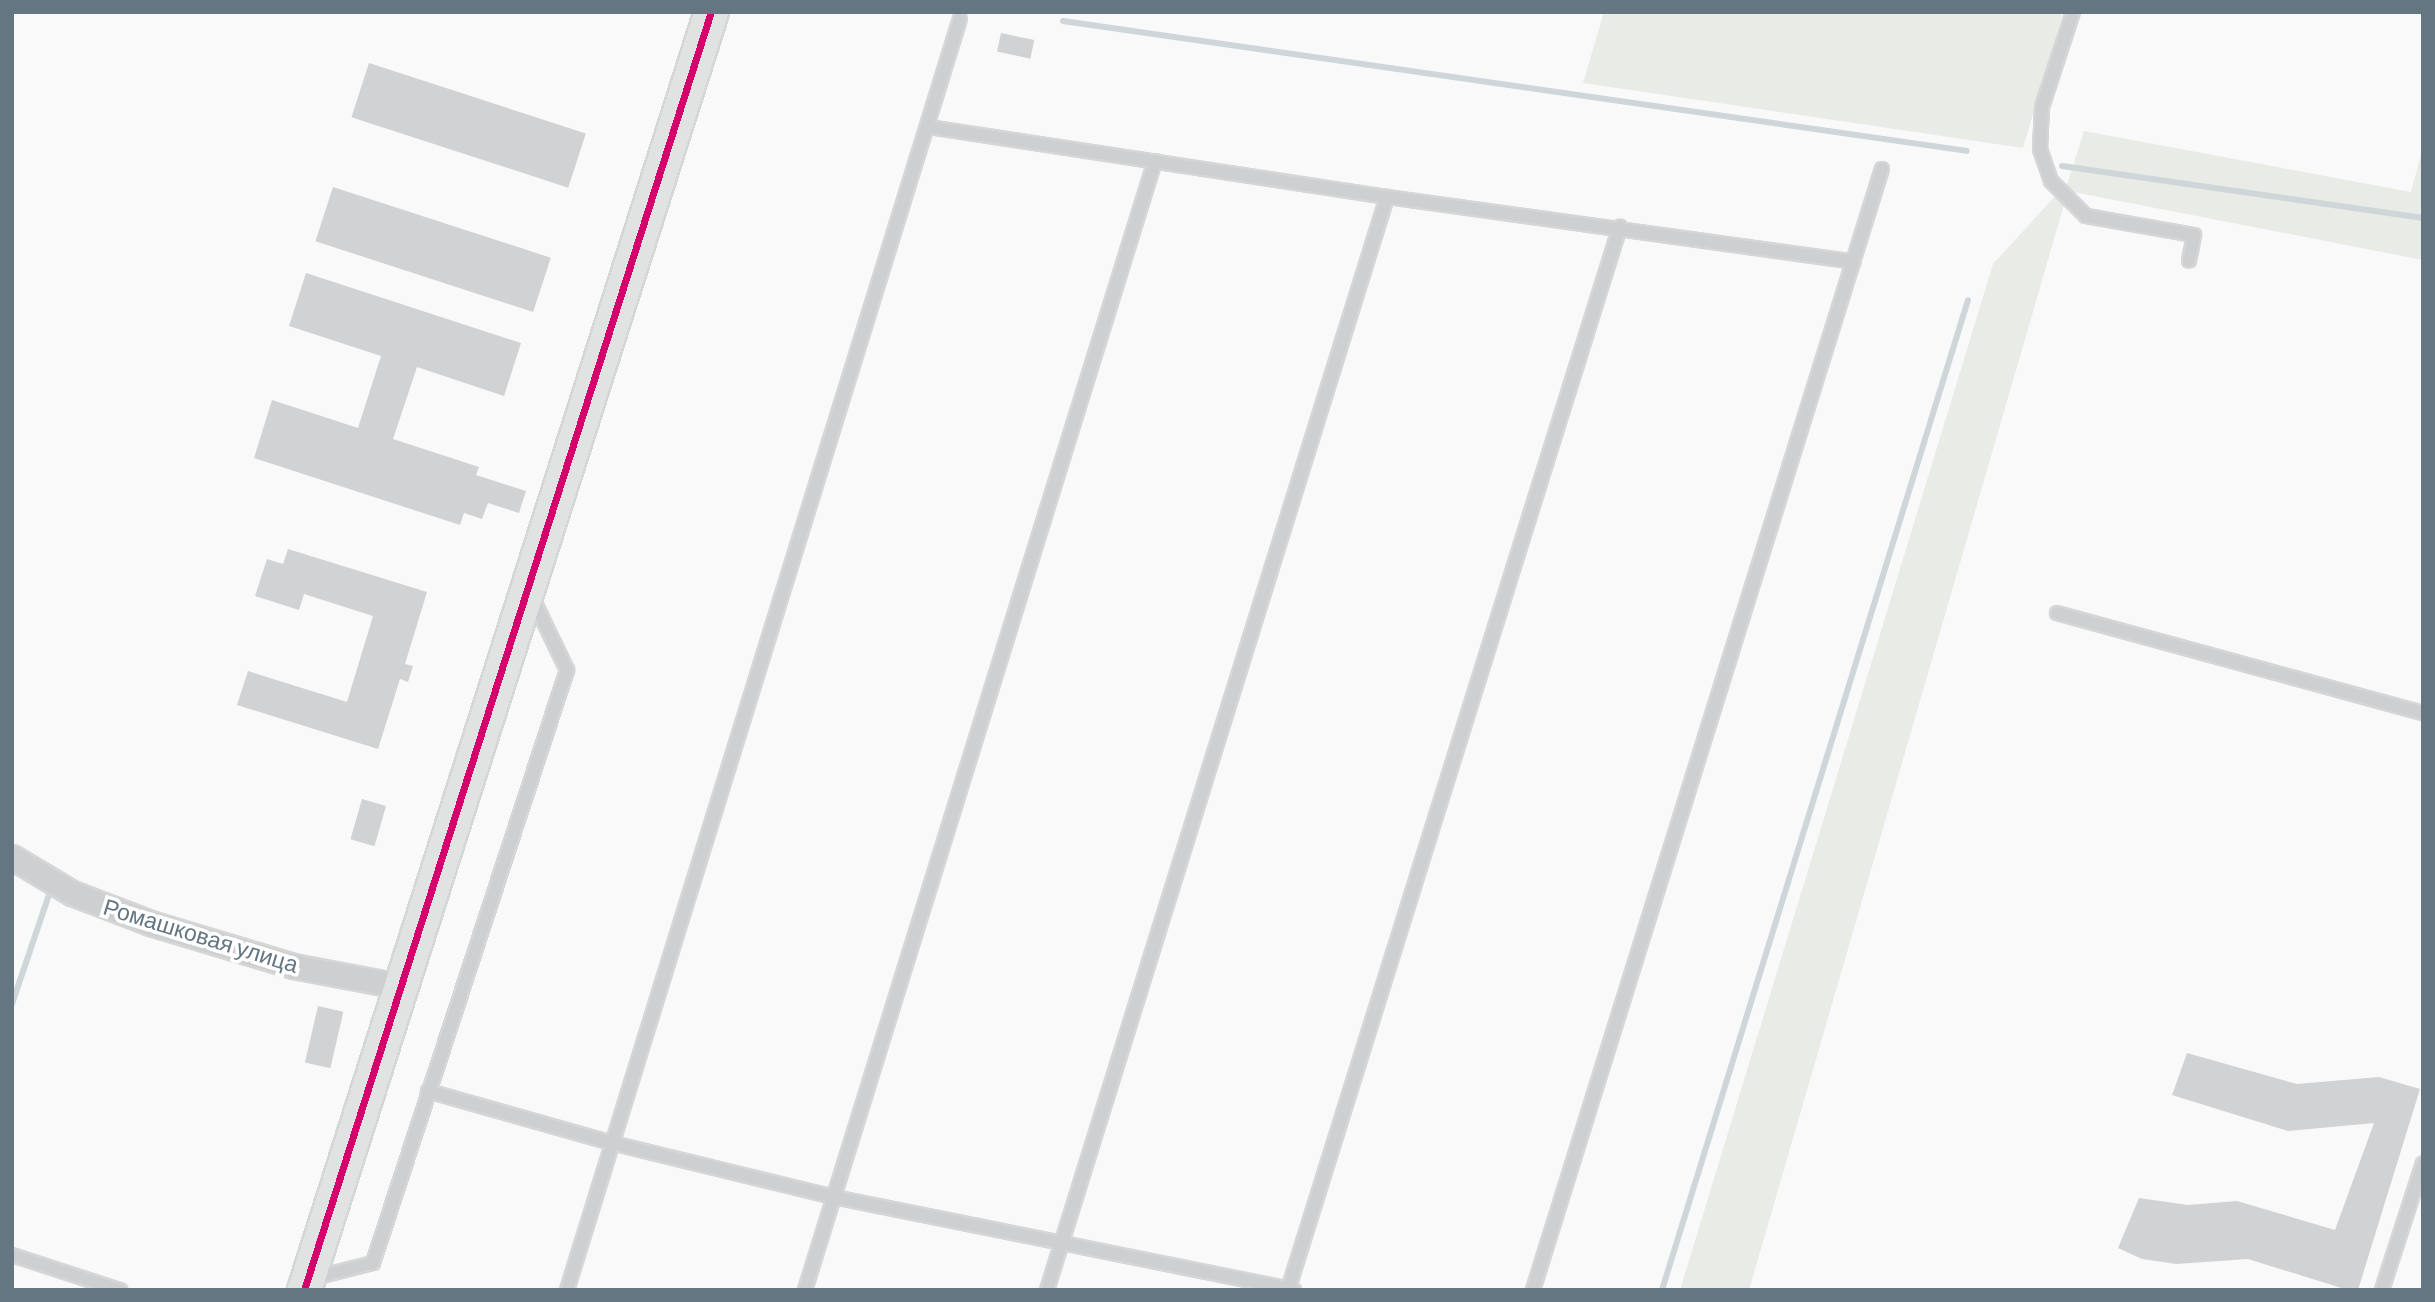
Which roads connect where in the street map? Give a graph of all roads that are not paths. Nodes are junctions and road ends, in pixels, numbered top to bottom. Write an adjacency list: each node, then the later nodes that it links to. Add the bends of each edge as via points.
1 (711, 12): 11 (street)
2 (2073, 12): 9 (lane, via 2042,107 2040,149 2051,181 2086,216 2194,235)
3 (960, 19): 4 (lane)
4 (929, 127): 5 (lane); 17 (lane)
5 (1155, 161): 7 (lane); 19 (lane)
6 (1882, 169): 10 (lane)
7 (1387, 197): 8 (lane); 20 (lane)
8 (1620, 227): 10 (lane); 23 (lane)
9 (2189, 261)
10 (1853, 262): 28 (lane)
11 (527, 588): 15 (street); 16 (lane, via 567,670)
12 (2057, 613): 13 (lane)
13 (2423, 713)
14 (12, 857): 15 (street, Ромашковая улица, via 72,893 150,923 293,966)
15 (399, 986): 22 (street)
16 (428, 1091): 17 (lane); 22 (lane, via 373,1263)
17 (612, 1143): 19 (lane); 25 (lane)
18 (2423, 1163): 29 (lane)
19 (834, 1197): 20 (lane); 26 (lane)
20 (1060, 1244): 23 (lane); 27 (lane)
21 (12, 1255): 24 (lane)
22 (306, 1285)
23 (1290, 1289)
24 (120, 1290)
25 (567, 1290)
26 (805, 1290)
27 (1047, 1290)
28 (1533, 1290)
29 (2382, 1290)

